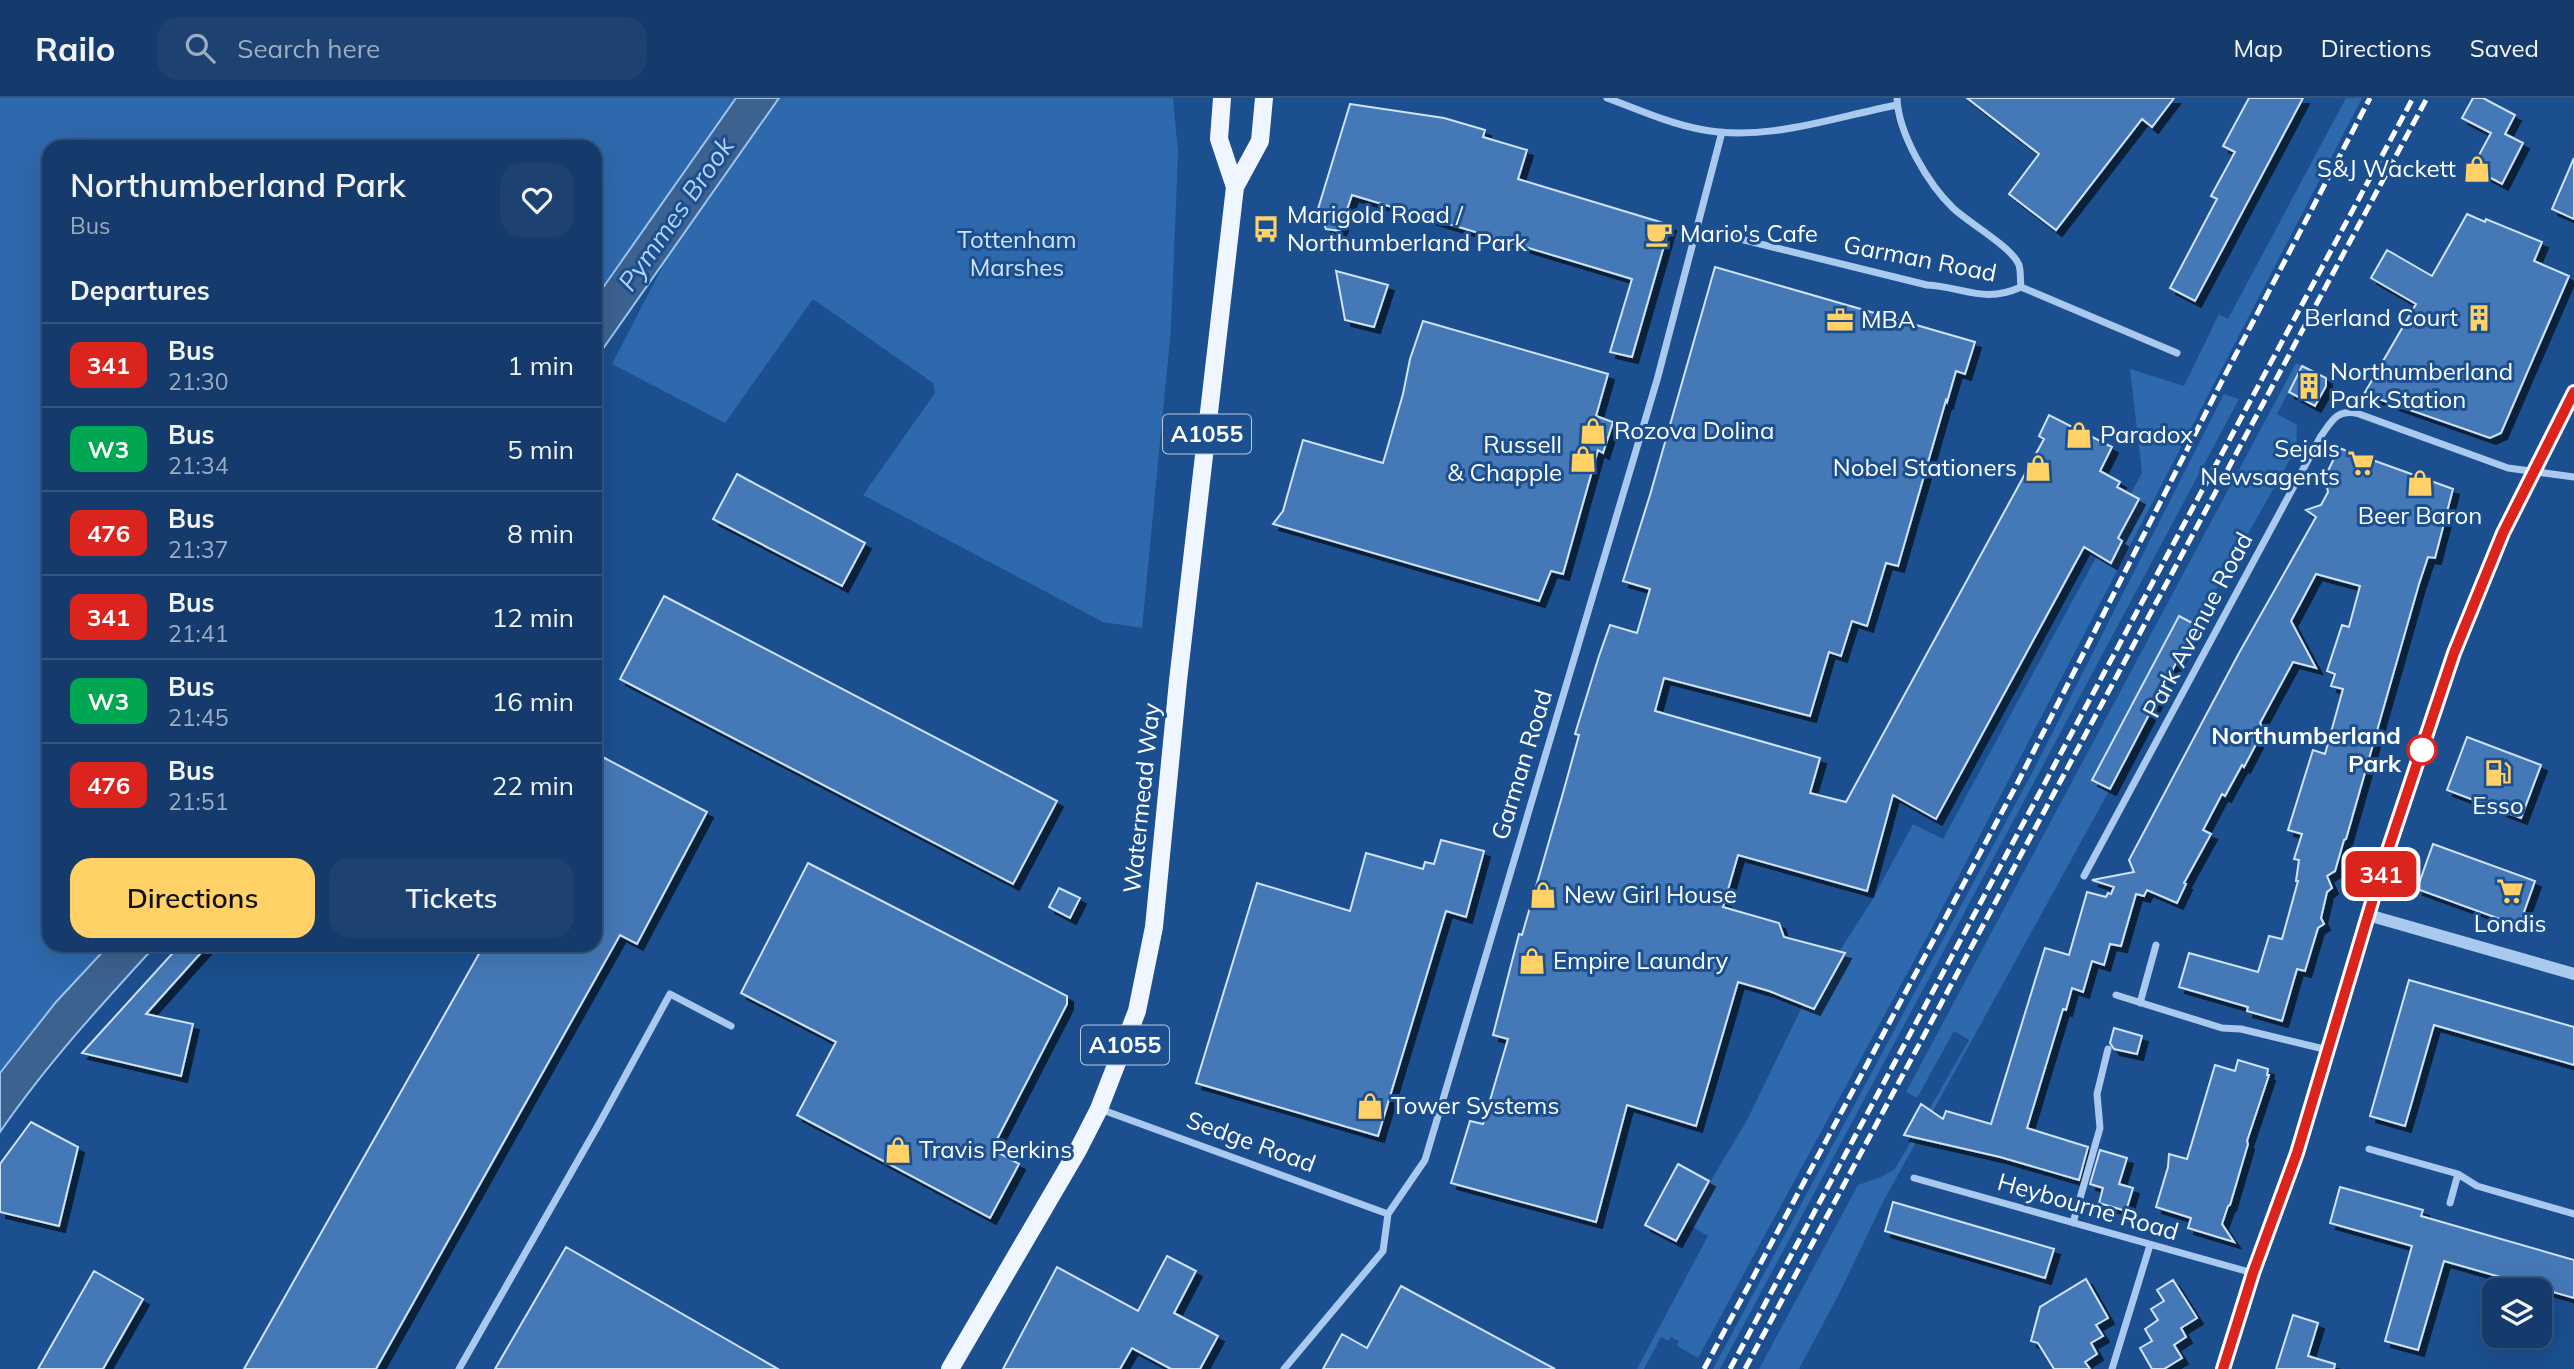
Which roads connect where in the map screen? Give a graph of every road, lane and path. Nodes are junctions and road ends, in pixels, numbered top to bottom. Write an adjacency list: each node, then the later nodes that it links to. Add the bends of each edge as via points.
1 (1222, 98): 6 (main road, Watermead Way / A1055, via 1219,139)
2 (1264, 98): 6 (main road, Watermead Way / A1055, via 1260,141)
3 (1606, 98): 5 (street, via 1679,124)
4 (1897, 102): 5 (street, via 1783,129); 8 (street, via 1927,176 1951,206 2009,249 2019,266)
5 (1721, 132): 27 (street, Garman Road, via 1657,380 1425,1160)
6 (1235, 187): 22 (main road, Watermead Way / A1055, via 1154,927 1136,1011)
7 (1728, 236): 8 (street, Garman Road, via 1983,295 2004,295)
8 (2021, 286): 9 (street, Garman Road)
9 (2177, 353)
10 (2574, 392): 11 (street)
11 (2534, 471): 12 (street); 13 (street, Park Avenue Road, via 2508,468 2359,414 2337,414); 14 (street, via 2495,551 2454,653)
12 (2574, 477)
13 (2084, 876)
14 (2368, 915): 16 (street); 21 (street)
15 (2156, 945): 18 (street)
16 (2574, 975)
17 (2116, 995): 18 (street)
18 (2140, 1003): 21 (street, via 2222,1028)
19 (731, 1026): 32 (street, via 670,993)
20 (2108, 1049): 29 (street, via 2097,1094 2100,1128)
21 (2329, 1050): 31 (street)
22 (1099, 1109): 27 (street, Sedge Road); 33 (main road, Watermead Way / A1055)
23 (2369, 1149): 24 (street)
24 (2458, 1174): 26 (street); 28 (street, via 2477,1186)
25 (1914, 1178): 29 (street, Heybourne Road)
26 (2450, 1203)
27 (1388, 1214): 34 (street, Garman Road, via 1383,1251)
28 (2574, 1214)
29 (2073, 1223): 30 (street, Heybourne Road)
30 (2150, 1245): 31 (street, Heybourne Road); 35 (street)
31 (2253, 1273): 36 (street)
32 (459, 1369)
33 (950, 1369)
34 (1284, 1369)
35 (2112, 1369)
36 (2223, 1369)

